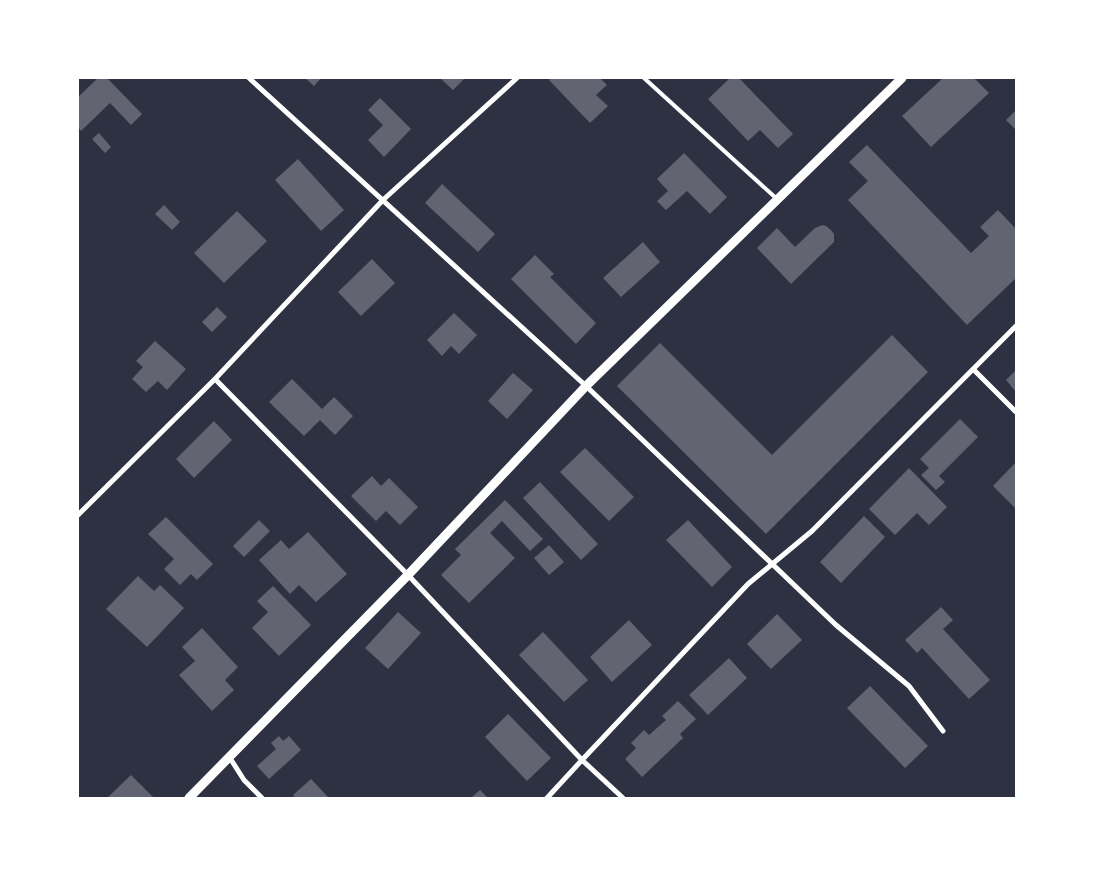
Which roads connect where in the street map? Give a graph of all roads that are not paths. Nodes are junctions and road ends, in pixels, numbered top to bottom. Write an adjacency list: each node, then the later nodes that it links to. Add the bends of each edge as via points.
1 (249, 78): 6 (street)
2 (517, 78): 6 (street)
3 (644, 78): 5 (lane)
4 (902, 78): 5 (street)
5 (778, 199): 10 (street)
6 (383, 200): 9 (street); 10 (street)
7 (1016, 326): 8 (street)
8 (973, 368): 11 (street); 13 (street, via 812,531)
9 (215, 379): 12 (street); 14 (street)
10 (586, 386): 13 (street); 14 (street)
11 (1016, 412)
12 (78, 515)
13 (773, 564): 15 (street, via 836,625 909,686); 17 (street, via 748,584)
14 (408, 575): 16 (street); 17 (street)
15 (943, 731)
16 (230, 758): 18 (street); 19 (street, via 244,780)
17 (582, 760): 20 (street); 21 (street)
18 (189, 798)
19 (262, 798)
20 (547, 798)
21 (623, 798)

